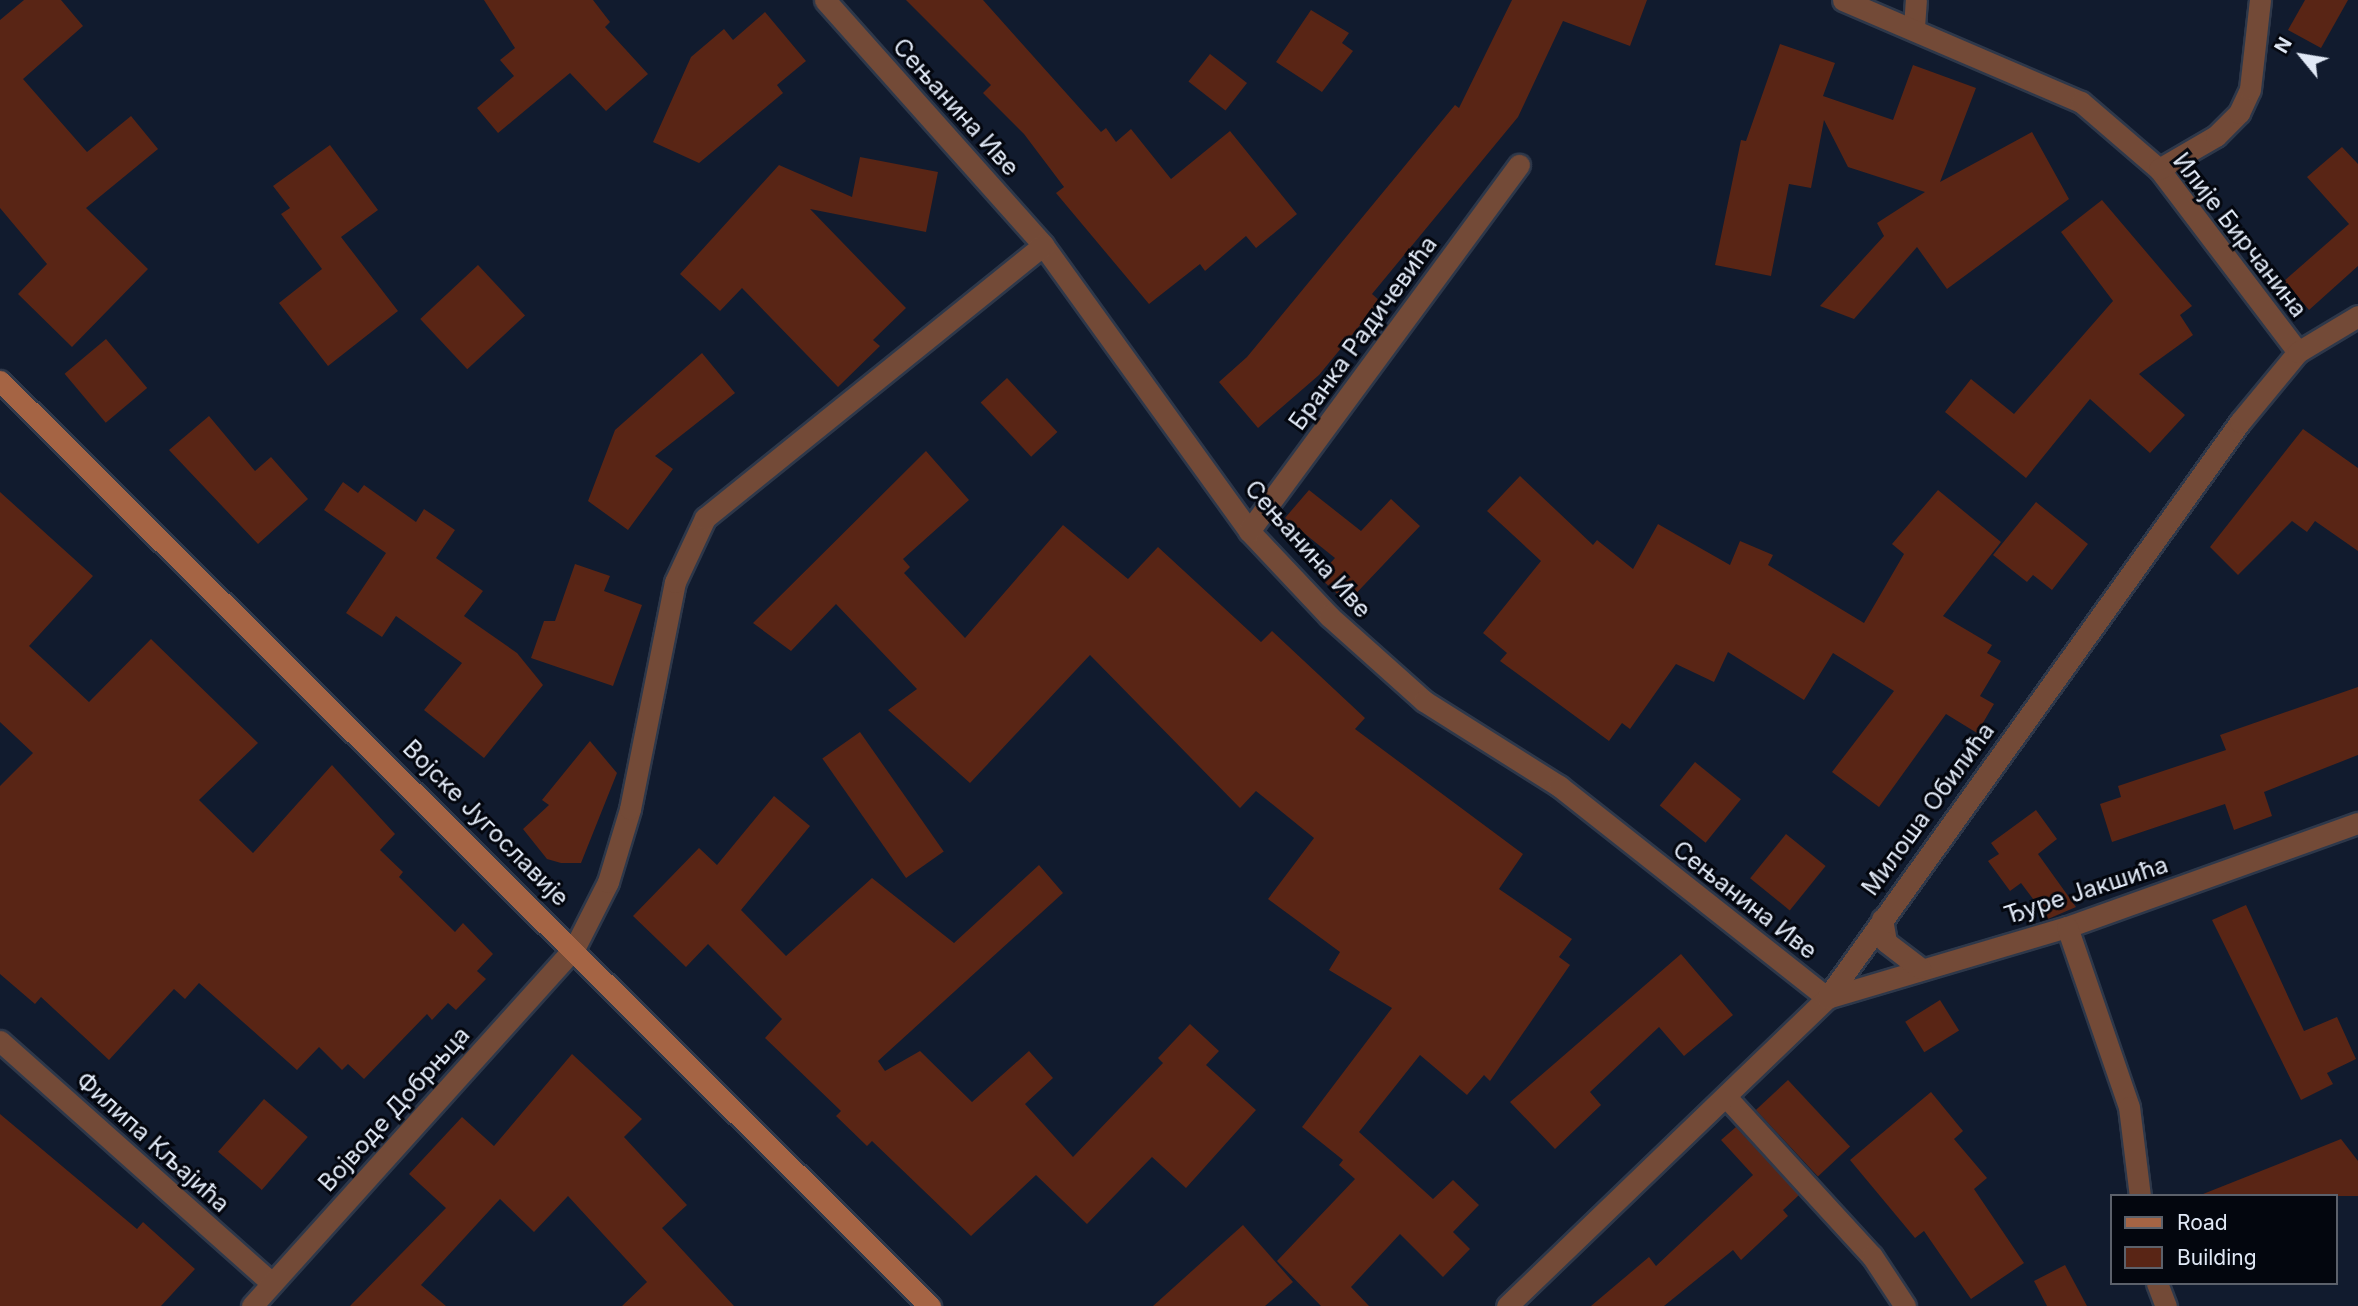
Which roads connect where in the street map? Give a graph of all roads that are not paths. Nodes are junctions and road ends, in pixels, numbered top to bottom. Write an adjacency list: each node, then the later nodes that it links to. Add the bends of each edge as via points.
1 (825, 0): 8 (street, Сењанина Иве)
2 (1843, 0): 5 (street, Илије Бирчанина)
3 (1916, 0): 5 (street)
4 (2260, 0): 7 (street, via 2250,89 2239,113 2216,136)
5 (1914, 27): 7 (street, Илије Бирчанина, via 2081,102)
6 (1519, 165): 12 (street, Бранка Радичевића)
7 (2159, 169): 10 (street, Илије Бирчанина)
8 (1042, 244): 12 (street, Сењанина Иве); 16 (street, Војводе Добрњца, via 705,518 675,582 626,821 608,882)
9 (2358, 316): 10 (street, Милоша Обилића)
10 (2298, 352): 14 (street, Милоша Обилића, via 2240,422)
11 (0, 381): 16 (main road, Војске Југославије)
12 (1249, 531): 18 (street, Сењанина Иве, via 1329,616 1424,701 1559,786)
13 (2358, 823): 15 (street, Ђуре Јакшића)
14 (1882, 919): 17 (street, via 1886,942); 18 (street, Милоша Обилића)
15 (2067, 927): 17 (street, Ђуре Јакшића); 21 (street, via 2129,1107)
16 (575, 947): 22 (street, Војводе Добрњца); 25 (main road, Војске Југославије)
17 (1920, 968): 18 (street, Ђуре Јакшића)
18 (1827, 998): 20 (street, Милоша Обилића)
19 (0, 1041): 22 (street, Филипа Кљајића)
20 (1728, 1100): 26 (street, Милоша Обилића); 27 (street, via 1872,1256)
21 (2140, 1194)
22 (272, 1283): 24 (street, Војводе Добрњца)
23 (2158, 1285): 28 (street)
24 (252, 1306)
25 (930, 1306)
26 (1507, 1306)
27 (1905, 1306)
28 (2166, 1306)

